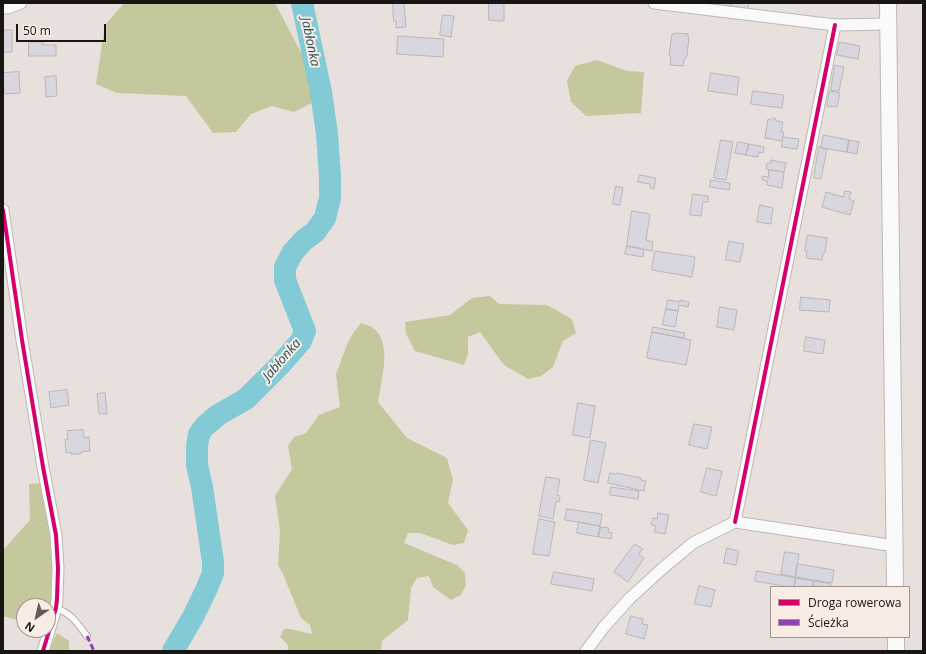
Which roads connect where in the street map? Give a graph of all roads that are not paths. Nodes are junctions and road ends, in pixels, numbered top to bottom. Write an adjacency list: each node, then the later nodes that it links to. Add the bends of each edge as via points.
1 (21, 3): 4 (street)
2 (654, 3): 6 (street)
3 (888, 3): 5 (main road)
4 (3, 8)
5 (888, 24): 6 (street); 9 (main road)
6 (836, 25): 8 (street)
7 (3, 210): 11 (street, via 56,535)
8 (735, 522): 9 (street); 16 (street, via 693,543 662,568 629,599)
9 (895, 546): 10 (main road)
10 (895, 586)
11 (56, 608): 12 (lane, via 71,616)
12 (87, 636)
13 (47, 638): 15 (street)
14 (896, 638): 17 (main road)
15 (43, 651)
16 (586, 651)
17 (896, 651)

